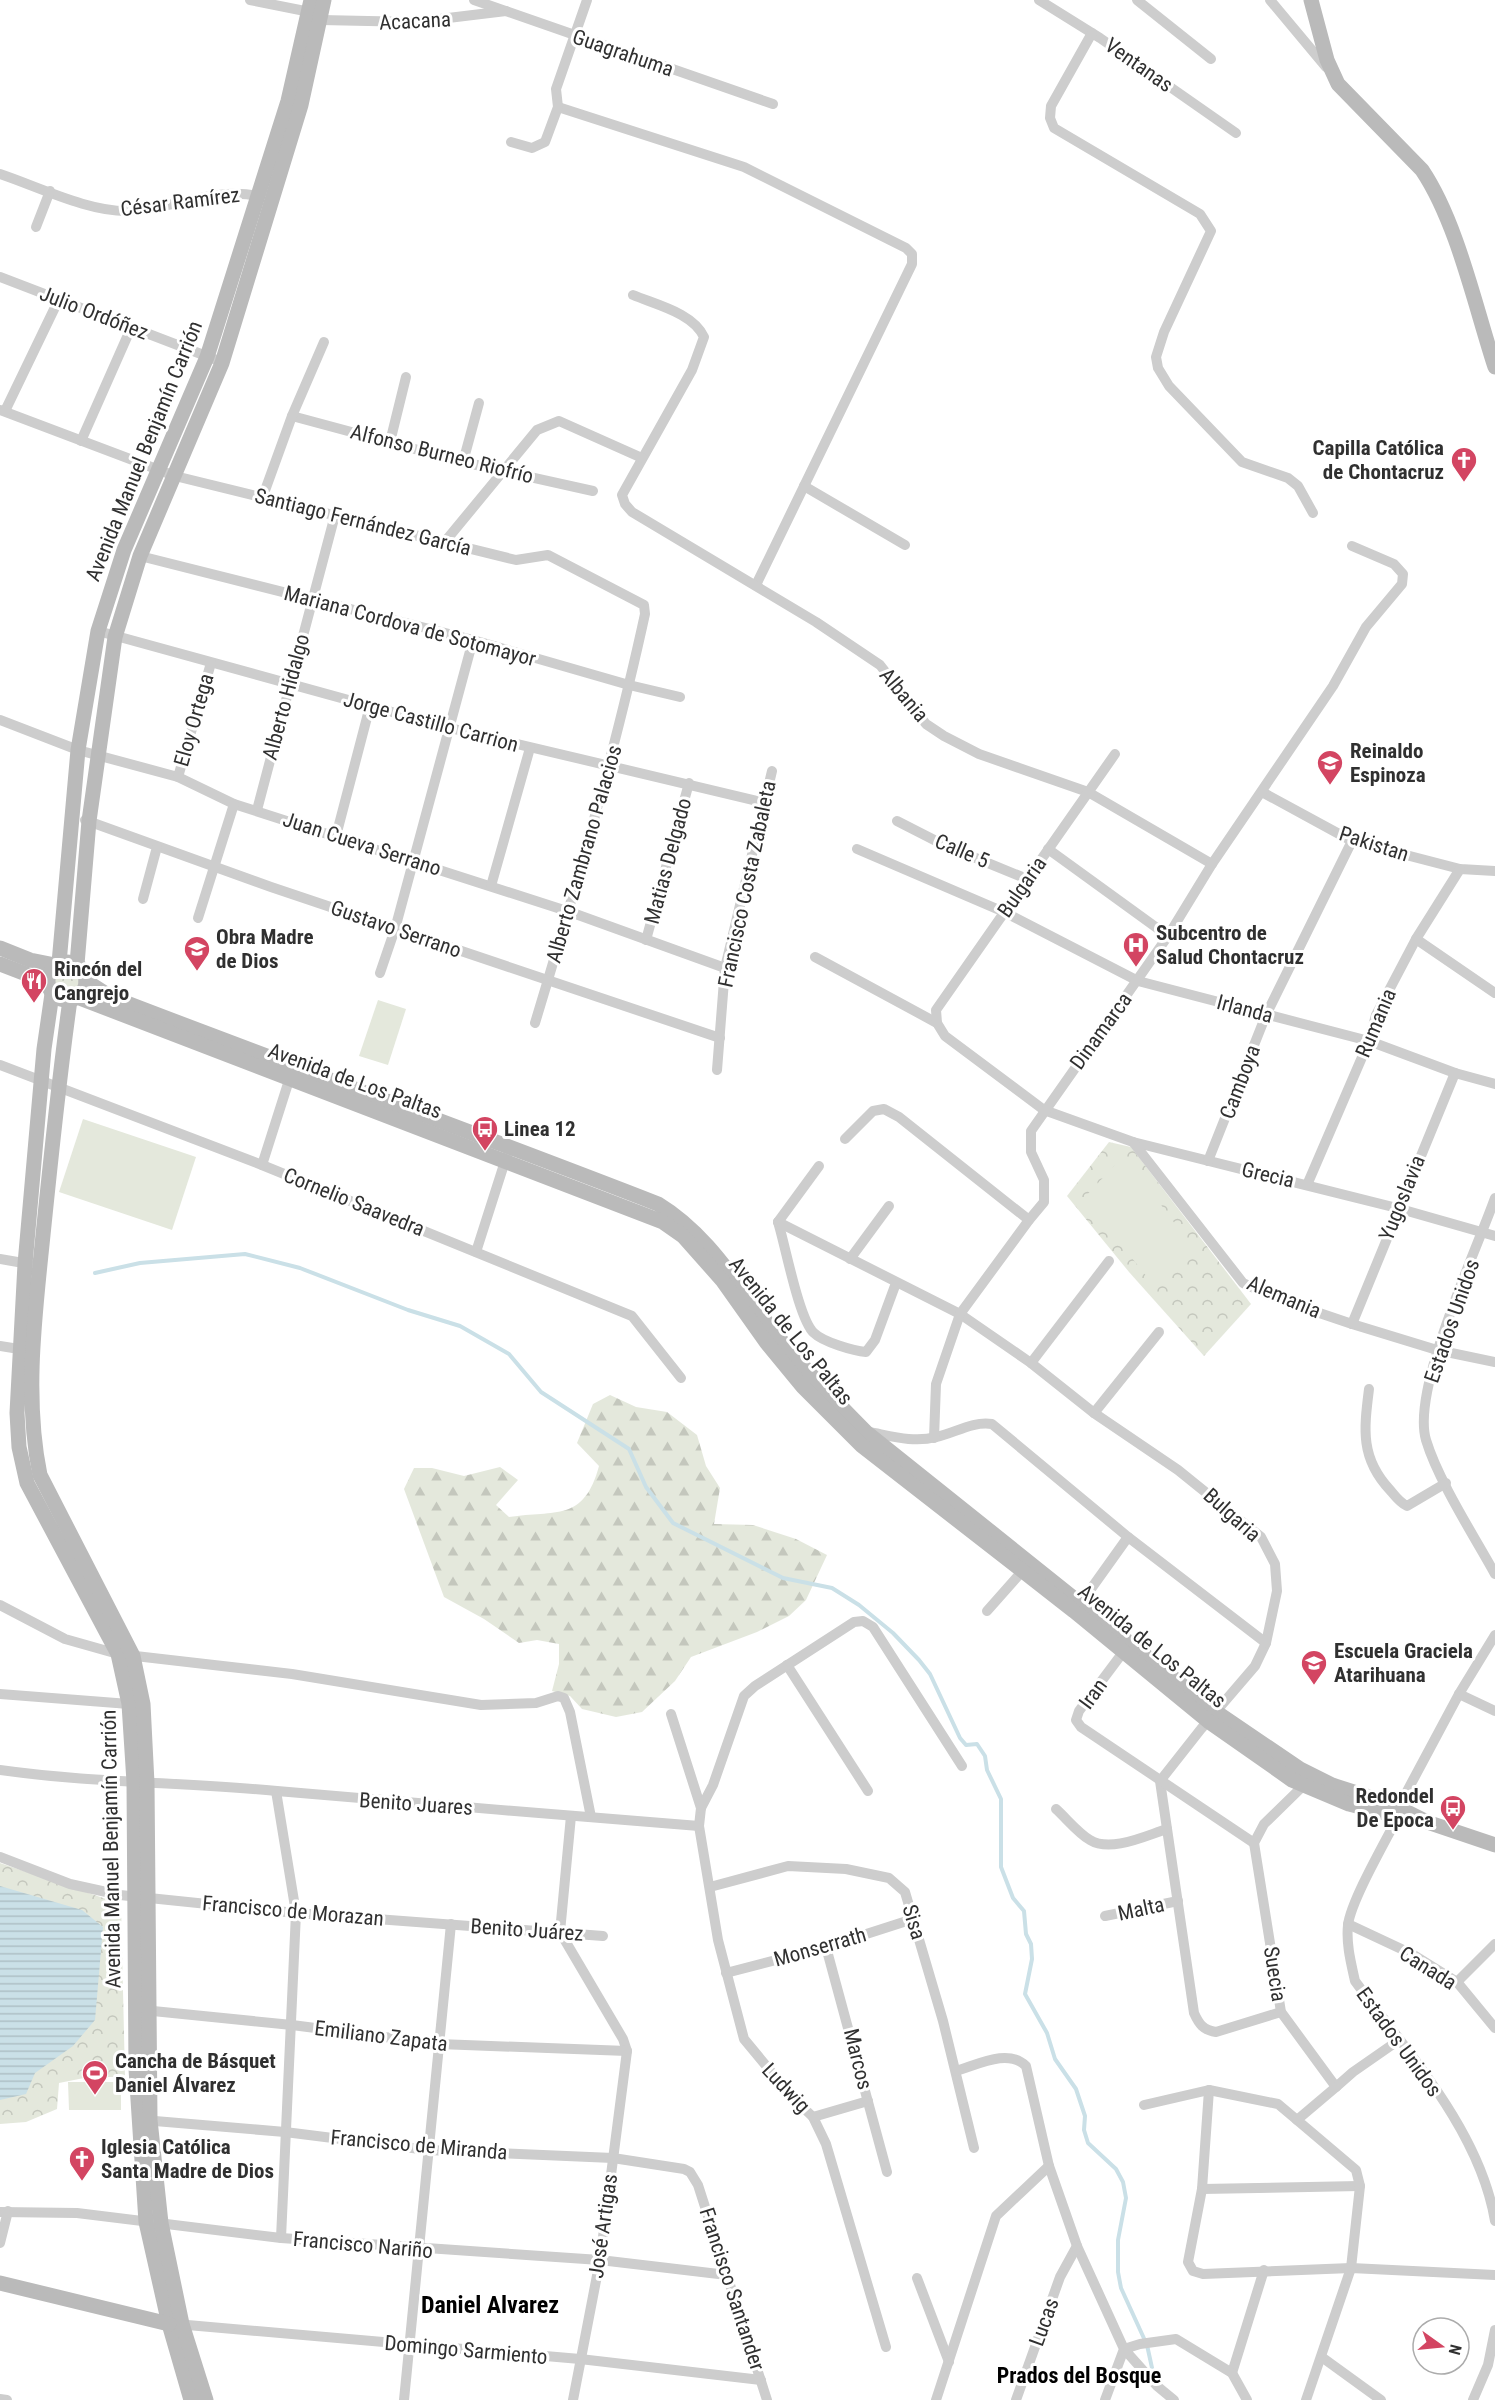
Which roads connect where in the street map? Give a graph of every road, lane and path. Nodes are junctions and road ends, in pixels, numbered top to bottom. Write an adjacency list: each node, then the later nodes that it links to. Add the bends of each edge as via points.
1 (250, 0): 8 (street, Acacana)
2 (474, 0): 9 (street, Guagrahuma)
3 (587, 0): 11 (street)
4 (1039, 0): 10 (street, Ventanas)
5 (1137, 0): 12 (street)
6 (1270, 0): 13 (street, via 1316,51)
7 (1311, 0): 13 (main road, via 1327,60)
8 (317, 9): 9 (street, Acacana, via 415,22); 20 (main road, Avenida Manuel Benjamín Carrión); 28 (main road, Avenida Manuel Benjamín Carrión, via 301,105)
9 (508, 11): 11 (street, Guagrahuma)
10 (1092, 33): 16 (street, Ventanas); 44 (street, via 1051,106 1054,128 1200,214 1211,231 1164,332 1156,357 1158,368 1169,386 1242,462 1288,478 1298,486)
11 (574, 37): 14 (street, Guagrahuma); 15 (street, via 556,89)
12 (1212, 59)
13 (1338, 84): 29 (main road, via 1432,185 1456,244)
14 (773, 104)
15 (558, 107): 17 (street, via 544,142 532,148); 41 (street, via 744,167 912,254 912,264)
16 (1236, 133)
17 (511, 142)
18 (0, 174): 19 (street, César Ramírez)
19 (50, 190): 20 (street, César Ramírez, via 100,209 130,211 239,191); 21 (street)
20 (258, 196): 27 (main road, Avenida Manuel Benjamín Carrión)
21 (36, 227)
22 (0, 277): 24 (street, Julio Ordóñez)
23 (633, 295): 36 (street, Albania, via 680,314 699,326 704,337 692,370)
24 (59, 299): 25 (street, Julio Ordóñez); 32 (street)
25 (131, 328): 27 (street, Julio Ordóñez); 34 (street)
26 (324, 342): 33 (street)
27 (207, 357): 28 (street, Julio Ordóñez); 39 (main road, Avenida Manuel Benjamín Carrión)
28 (222, 363): 40 (main road, Avenida Manuel Benjamín Carrión)
29 (1495, 367)
30 (406, 377): 35 (street)
31 (479, 403): 37 (street)
32 (2, 411): 34 (street, Santiago Fernández García)
33 (291, 416): 35 (street, Alfonso Burneo Riofrío); 43 (street)
34 (81, 441): 39 (street, Santiago Fernández García)
35 (390, 442): 37 (street, Alfonso Burneo Riofrío)
36 (642, 458): 38 (street, via 559,421 537,430); 50 (street, Albania, via 622,495 632,512)
37 (463, 462): 38 (street, Alfonso Burneo Riofrío)
38 (505, 469): 42 (street, Alfonso Burneo Riofrío); 46 (street)
39 (159, 470): 40 (street, Santiago Fernández García); 52 (main road, Avenida Manuel Benjamín Carrión, via 124,550)
40 (175, 476): 43 (street, Santiago Fernández García); 49 (main road, Avenida Manuel Benjamín Carrión)
41 (804, 486): 47 (street); 50 (street)
42 (593, 491)
43 (263, 495): 45 (street, Santiago Fernández García)
44 (1313, 513)
45 (335, 515): 46 (street, Santiago Fernández García); 51 (street, Alberto Hidalgo)
46 (443, 544): 57 (street, Santiago Fernández García, via 516,560 548,555 644,605)
47 (905, 545)
48 (1352, 546): 71 (street, Dinamarca, via 1394,564 1403,574 1402,584 1366,627 1333,686)
49 (140, 556): 51 (street, Mariana Cordova de Sotomayor); 53 (main road, Avenida Manuel Benjamín Carrión)
50 (756, 585): 70 (street, Albania, via 880,665 926,724 944,736 979,754)
51 (312, 600): 54 (street, Mariana Cordova de Sotomayor); 56 (street, Alberto Hidalgo)
52 (98, 631): 53 (street, Jorge Castillo Carrion); 63 (main road, Avenida Manuel Benjamín Carrión)
53 (115, 637): 55 (street, Jorge Castillo Carrion); 65 (main road, Avenida Manuel Benjamín Carrión)
54 (472, 640): 57 (street, Mariana Cordova de Sotomayor); 61 (street)
55 (211, 663): 56 (street, Jorge Castillo Carrion); 68 (street, Eloy Ortega)
56 (289, 683): 59 (street, Jorge Castillo Carrion); 74 (street, Alberto Hidalgo)
57 (629, 685): 58 (street, Mariana Cordova de Sotomayor); 66 (street, Alberto Zambrano Palacios)
58 (680, 697)
59 (370, 706): 61 (street, Jorge Castillo Carrion); 78 (street)
60 (0, 720): 63 (street, Juan Cueva Serrano)
61 (450, 728): 62 (street, Jorge Castillo Carrion); 83 (street)
62 (530, 748): 66 (street, Jorge Castillo Carrion); 89 (street)
63 (78, 750): 65 (street, Juan Cueva Serrano); 75 (main road, Avenida Manuel Benjamín Carrión)
64 (1115, 754): 70 (street, Bulgaria)
65 (97, 755): 68 (street, Juan Cueva Serrano); 77 (main road, Avenida Manuel Benjamín Carrión)
66 (609, 765): 69 (street, Jorge Castillo Carrion); 91 (street, Alberto Zambrano Palacios)
67 (772, 771): 72 (street, Francisco Costa Zabaleta)
68 (178, 777): 73 (street, Juan Cueva Serrano)
69 (689, 783): 72 (street, Jorge Castillo Carrion); 97 (street, Matias Delgado)
70 (1088, 792): 82 (street, Bulgaria); 84 (street, Albania)
71 (1262, 792): 79 (street, Pakistan); 84 (street, Dinamarca)
72 (766, 803): 103 (street, Francisco Costa Zabaleta)
73 (234, 804): 74 (street, Juan Cueva Serrano); 85 (street)
74 (257, 810): 78 (street, Juan Cueva Serrano)
75 (72, 817): 77 (street, Gustavo Serrano); 101 (main road, Avenida Manuel Benjamín Carrión)
76 (897, 820): 88 (street, Calle 5, via 944,845)
77 (89, 821): 80 (street, Gustavo Serrano); 102 (main road, Avenida Manuel Benjamín Carrión)
78 (336, 836): 83 (street, Juan Cueva Serrano)
79 (1352, 842): 86 (street, Pakistan); 111 (street, Camboya)
80 (157, 847): 85 (street, Gustavo Serrano); 90 (street)
81 (857, 849): 92 (street, Irlanda)
82 (1048, 849): 88 (street, Bulgaria); 95 (street)
83 (413, 862): 89 (street, Juan Cueva Serrano); 94 (street)
84 (1212, 864): 95 (street, Dinamarca)
85 (216, 867): 93 (street); 94 (street, Gustavo Serrano)
86 (1460, 870): 87 (street, Pakistan); 96 (street, Rumania)
87 (1495, 871)
88 (1027, 879): 92 (street, Bulgaria)
89 (491, 886): 91 (street, Juan Cueva Serrano)
90 (143, 899)
91 (570, 912): 97 (street, Juan Cueva Serrano); 106 (street, Alberto Zambrano Palacios)
92 (1004, 912): 107 (street, Irlanda); 114 (street, Bulgaria, via 936,1010)
93 (198, 918)
94 (395, 929): 104 (street); 106 (street, Gustavo Serrano)
95 (1168, 936): 107 (street, Dinamarca)
96 (1416, 939): 109 (street); 116 (street, Rumania, via 1376,1015)
97 (646, 940): 103 (street, Juan Cueva Serrano)
98 (0, 948): 101 (main road, via 30,960)
99 (815, 957): 114 (street, Grecia)
100 (0, 964): 108 (main road)
101 (57, 964): 102 (main road); 108 (main road)
102 (77, 964): 105 (main road)
103 (725, 968): 115 (street, Francisco Costa Zabaleta)
104 (380, 973)
105 (86, 981): 110 (main road); 112 (main road, Avenida de Los Paltas)
106 (548, 981): 113 (street, Alberto Zambrano Palacios); 115 (street, Gustavo Serrano)
107 (1138, 981): 111 (street, Irlanda); 124 (street, Dinamarca)
108 (50, 988): 110 (main road, via 57,998); 121 (main road, Avenida Manuel Benjamín Carrión)
109 (1495, 993)
110 (74, 998): 112 (main road, Avenida de Los Paltas); 123 (main road, Avenida Manuel Benjamín Carrión)
111 (1266, 1014): 116 (street, Irlanda); 128 (street, Camboya)
112 (142, 1016): 119 (main road, Avenida de Los Paltas)
113 (536, 1023)
114 (937, 1023): 124 (street, Grecia, via 945,1036)
115 (720, 1038): 118 (street, Francisco Costa Zabaleta)
116 (1369, 1041): 120 (street, Irlanda); 131 (street, Rumania)
117 (0, 1065): 121 (street, Cornelio Saavedra)
118 (717, 1070)
119 (292, 1073): 127 (main road, Avenida de Los Paltas); 129 (street)
120 (1455, 1073): 122 (street, Irlanda); 134 (street, Yugoslavia)
121 (41, 1079): 123 (street, Cornelio Saavedra); 143 (main road, Avenida Manuel Benjamín Carrión)
122 (1495, 1084)
123 (58, 1085): 129 (street, Cornelio Saavedra); 143 (main road, Avenida Manuel Benjamín Carrión)
124 (1044, 1110): 126 (street, Grecia); 135 (street, Dinamarca, via 1031,1131 1031,1152 1044,1180 1044,1202)
125 (845, 1139): 135 (street, via 873,1111 884,1109)
126 (1133, 1142): 128 (street, Grecia); 146 (street, Alemania, via 1243,1283)
127 (508, 1153): 139 (street); 156 (main road, Avenida de Los Paltas, via 663,1222 683,1236 722,1280 803,1387)
128 (1208, 1161): 131 (street, Grecia)
129 (262, 1165): 139 (street, Cornelio Saavedra)
130 (819, 1166): 136 (street)
131 (1307, 1185): 134 (street, Grecia)
132 (1495, 1198): 137 (street, Estados Unidos)
133 (889, 1206): 141 (street)
134 (1397, 1208): 137 (street, Grecia); 146 (street, Yugoslavia)
135 (1029, 1220): 145 (street, Dinamarca)
136 (778, 1222): 141 (street, Bulgaria); 144 (street, via 804,1317 814,1334 853,1351 866,1352 875,1340)
137 (1483, 1233): 138 (street, Grecia); 149 (street, Estados Unidos)
138 (1495, 1236)
139 (476, 1252): 153 (street, Cornelio Saavedra, via 632,1316)
140 (0, 1259): 143 (street)
141 (850, 1259): 144 (street, Bulgaria)
142 (1109, 1261): 152 (street)
143 (33, 1264): 150 (main road, Avenida Manuel Benjamín Carrión)
144 (896, 1283): 145 (street, Bulgaria)
145 (960, 1314): 152 (street, Bulgaria); 157 (street, Dinamarca, via 936,1384)
146 (1352, 1324): 149 (street, Alemania)
147 (1159, 1332): 155 (street)
148 (0, 1346): 150 (street)
149 (1437, 1350): 151 (street, Alemania); 158 (street, Estados Unidos, via 1425,1401 1426,1439)
150 (27, 1351): 168 (main road, Avenida Manuel Benjamín Carrión, via 17,1413 27,1483)
151 (1495, 1362)
152 (1031, 1363): 155 (street, Bulgaria)
153 (681, 1378)
154 (1368, 1389): 158 (street, via 1363,1434 1371,1464 1387,1487 1407,1506)
155 (1094, 1413): 166 (street, Bulgaria, via 1178,1470 1261,1538 1275,1564 1276,1582)
156 (860, 1436): 157 (street); 160 (main road, Avenida de Los Paltas)
157 (934, 1438): 159 (street, via 977,1424 992,1424)
158 (1446, 1483): 161 (street, Estados Unidos)
159 (1128, 1537): 163 (street); 166 (street)
160 (1026, 1566): 163 (main road, Avenida de Los Paltas); 164 (street)
161 (1495, 1574)
162 (0, 1605): 168 (street, via 65,1639)
163 (1078, 1606): 167 (main road, Avenida de Los Paltas)
164 (987, 1611)
165 (1495, 1635): 171 (street, Estados Unidos)
166 (1266, 1643): 175 (street, Bulgaria, via 1255,1666)
167 (1128, 1647): 175 (main road, Avenida de Los Paltas); 178 (street, Iran, via 1076,1720)
168 (126, 1655): 172 (main road, Avenida Manuel Benjamín Carrión); 179 (main road, Avenida Manuel Benjamín Carrión, via 143,1704); 187 (street, via 292,1674 481,1705 564,1698)
169 (787, 1665): 176 (street, via 854,1622 863,1621 873,1627); 182 (street); 183 (street, via 744,1696)
170 (0, 1694): 172 (street)
171 (1459, 1694): 173 (street); 185 (street, Estados Unidos, via 1405,1795)
172 (129, 1704): 179 (main road, Avenida Manuel Benjamín Carrión)
173 (1495, 1711)
174 (671, 1714): 183 (street)
175 (1212, 1716): 178 (street, Bulgaria); 180 (main road, Avenida de Los Paltas); 185 (main road, Avenida de Los Paltas, via 1305,1773)
176 (962, 1766)
177 (0, 1770): 179 (street, Benito Juares)
178 (1160, 1781): 189 (street); 190 (street)
179 (140, 1783): 181 (street, Benito Juares); 194 (main road, Avenida Manuel Benjamín Carrión)
180 (1303, 1786): 185 (main road, Avenida de Los Paltas, via 1388,1814); 190 (street, via 1264,1824)
181 (276, 1791): 186 (street, Benito Juares); 196 (street)
182 (867, 1791)
183 (701, 1808): 188 (street, Ludwig)
184 (1056, 1809): 189 (street, via 1091,1840 1102,1844)
185 (1401, 1811): 191 (main road, Avenida de Los Paltas); 200 (street, Estados Unidos)
186 (571, 1816): 187 (street, Benito Juares); 201 (street)
187 (591, 1817): 188 (street, Benito Juares)
188 (699, 1827): 193 (street, Ludwig)
189 (1167, 1829): 195 (street)
190 (1254, 1843): 208 (street, Suecia)
191 (1493, 1847)
192 (0, 1857): 194 (street, Francisco de Morazan, via 70,1884)
193 (710, 1887): 198 (street, Sisa, via 788,1866 846,1869 889,1878 905,1892); 205 (street, Ludwig)
194 (142, 1898): 196 (street, Francisco de Morazan); 207 (main road, Avenida Manuel Benjamín Carrión)
195 (1178, 1901): 197 (street, Malta); 208 (street, via 1194,2013 1200,2024 1216,2032)
196 (296, 1913): 199 (street, Francisco de Morazan); 209 (street)
197 (1105, 1916)
198 (913, 1919): 204 (street, Monserrath); 214 (street, Sisa)
199 (451, 1924): 201 (street, Benito Juárez); 212 (street)
200 (1348, 1924): 206 (street, Canada, via 1412,1954); 211 (street, Estados Unidos, via 1355,1981)
201 (560, 1932): 202 (street, Benito Juárez); 213 (street)
202 (603, 1936)
203 (1495, 1944): 206 (street)
204 (826, 1947): 205 (street, Monserrath); 217 (street, Marcos)
205 (726, 1973): 219 (street, Ludwig, via 744,2039)
206 (1457, 1982): 210 (street, Canada)
207 (142, 2010): 209 (street, Emiliano Zapata); 220 (main road, Avenida Manuel Benjamín Carrión)
208 (1281, 2012): 215 (street, Suecia)
209 (292, 2025): 212 (street, Emiliano Zapata); 222 (street)
210 (1495, 2028)
211 (1398, 2040): 215 (street); 232 (street, Estados Unidos, via 1462,2128 1482,2170)
212 (439, 2044): 213 (street, Emiliano Zapata); 224 (street)
213 (627, 2051): 225 (street, José Artigas)
214 (956, 2071): 223 (street, Sisa); 226 (street, via 1009,2056 1026,2066)
215 (1336, 2087): 221 (street)
216 (1209, 2090): 218 (street); 221 (street, via 1278,2104); 230 (street)
217 (868, 2101): 219 (street); 227 (street, Marcos)
218 (1144, 2105)
219 (813, 2117): 248 (street, Ludwig, via 826,2144)
220 (144, 2120): 222 (street, Francisco de Miranda); 233 (main road, Avenida Manuel Benjamín Carrión)
221 (1297, 2120): 229 (street, via 1356,2170)
222 (285, 2132): 224 (street, Francisco de Miranda); 234 (street)
223 (974, 2148)
224 (428, 2150): 225 (street, Francisco de Miranda); 237 (street)
225 (613, 2158): 228 (street, Francisco de Miranda, via 684,2169); 238 (street, José Artigas)
226 (1049, 2166): 236 (street); 252 (street, via 996,2216)
227 (887, 2172)
228 (695, 2179): 241 (street, Francisco Santander)
229 (1360, 2186): 230 (street); 239 (street)
230 (1202, 2189): 240 (street, via 1189,2252 1188,2262 1193,2271 1203,2274)
231 (4, 2211): 233 (street, Francisco Nariño, via 77,2213); 235 (street)
232 (1495, 2221)
233 (153, 2223): 234 (street, Francisco Nariño); 245 (main road, Avenida Manuel Benjamín Carrión)
234 (281, 2238): 237 (street, Francisco Nariño)
235 (0, 2243)
236 (1077, 2246): 249 (street); 263 (street, Lucas, via 1060,2277)
237 (418, 2250): 238 (street, Francisco Nariño); 247 (street)
238 (600, 2260): 241 (street, Francisco Nariño); 251 (street, José Artigas)
239 (1351, 2268): 240 (street); 242 (street); 250 (street)
240 (1264, 2270): 253 (street)
241 (727, 2275): 254 (street, Francisco Santander)
242 (1495, 2275)
243 (917, 2278): 252 (street)
244 (0, 2283): 245 (main road)
245 (176, 2324): 247 (street, Domingo Sarmiento); 257 (main road, Avenida Manuel Benjamín Carrión); 258 (main road, Avenida Manuel Benjamín Carrión)
246 (1495, 2330): 269 (street, via 1488,2366)
247 (410, 2346): 251 (street, Domingo Sarmiento); 259 (street)
248 (886, 2347)
249 (1124, 2349): 253 (street, via 1176,2339); 264 (street); 265 (street)
250 (1323, 2358): 267 (street); 268 (street)
251 (580, 2360): 254 (street, Domingo Sarmiento); 260 (street, José Artigas)
252 (949, 2362): 262 (street)
253 (1232, 2373): 266 (street)
254 (761, 2380): 261 (street, Francisco Santander)
255 (0, 2399): 256 (street)
256 (7, 2400)
257 (191, 2400)
258 (206, 2400)
259 (404, 2400)
260 (573, 2400)
261 (767, 2400)
262 (936, 2400)
263 (1016, 2400)
264 (1106, 2400)
265 (1174, 2400)
266 (1247, 2400)
267 (1306, 2400)
268 (1381, 2400)
269 (1473, 2400)

